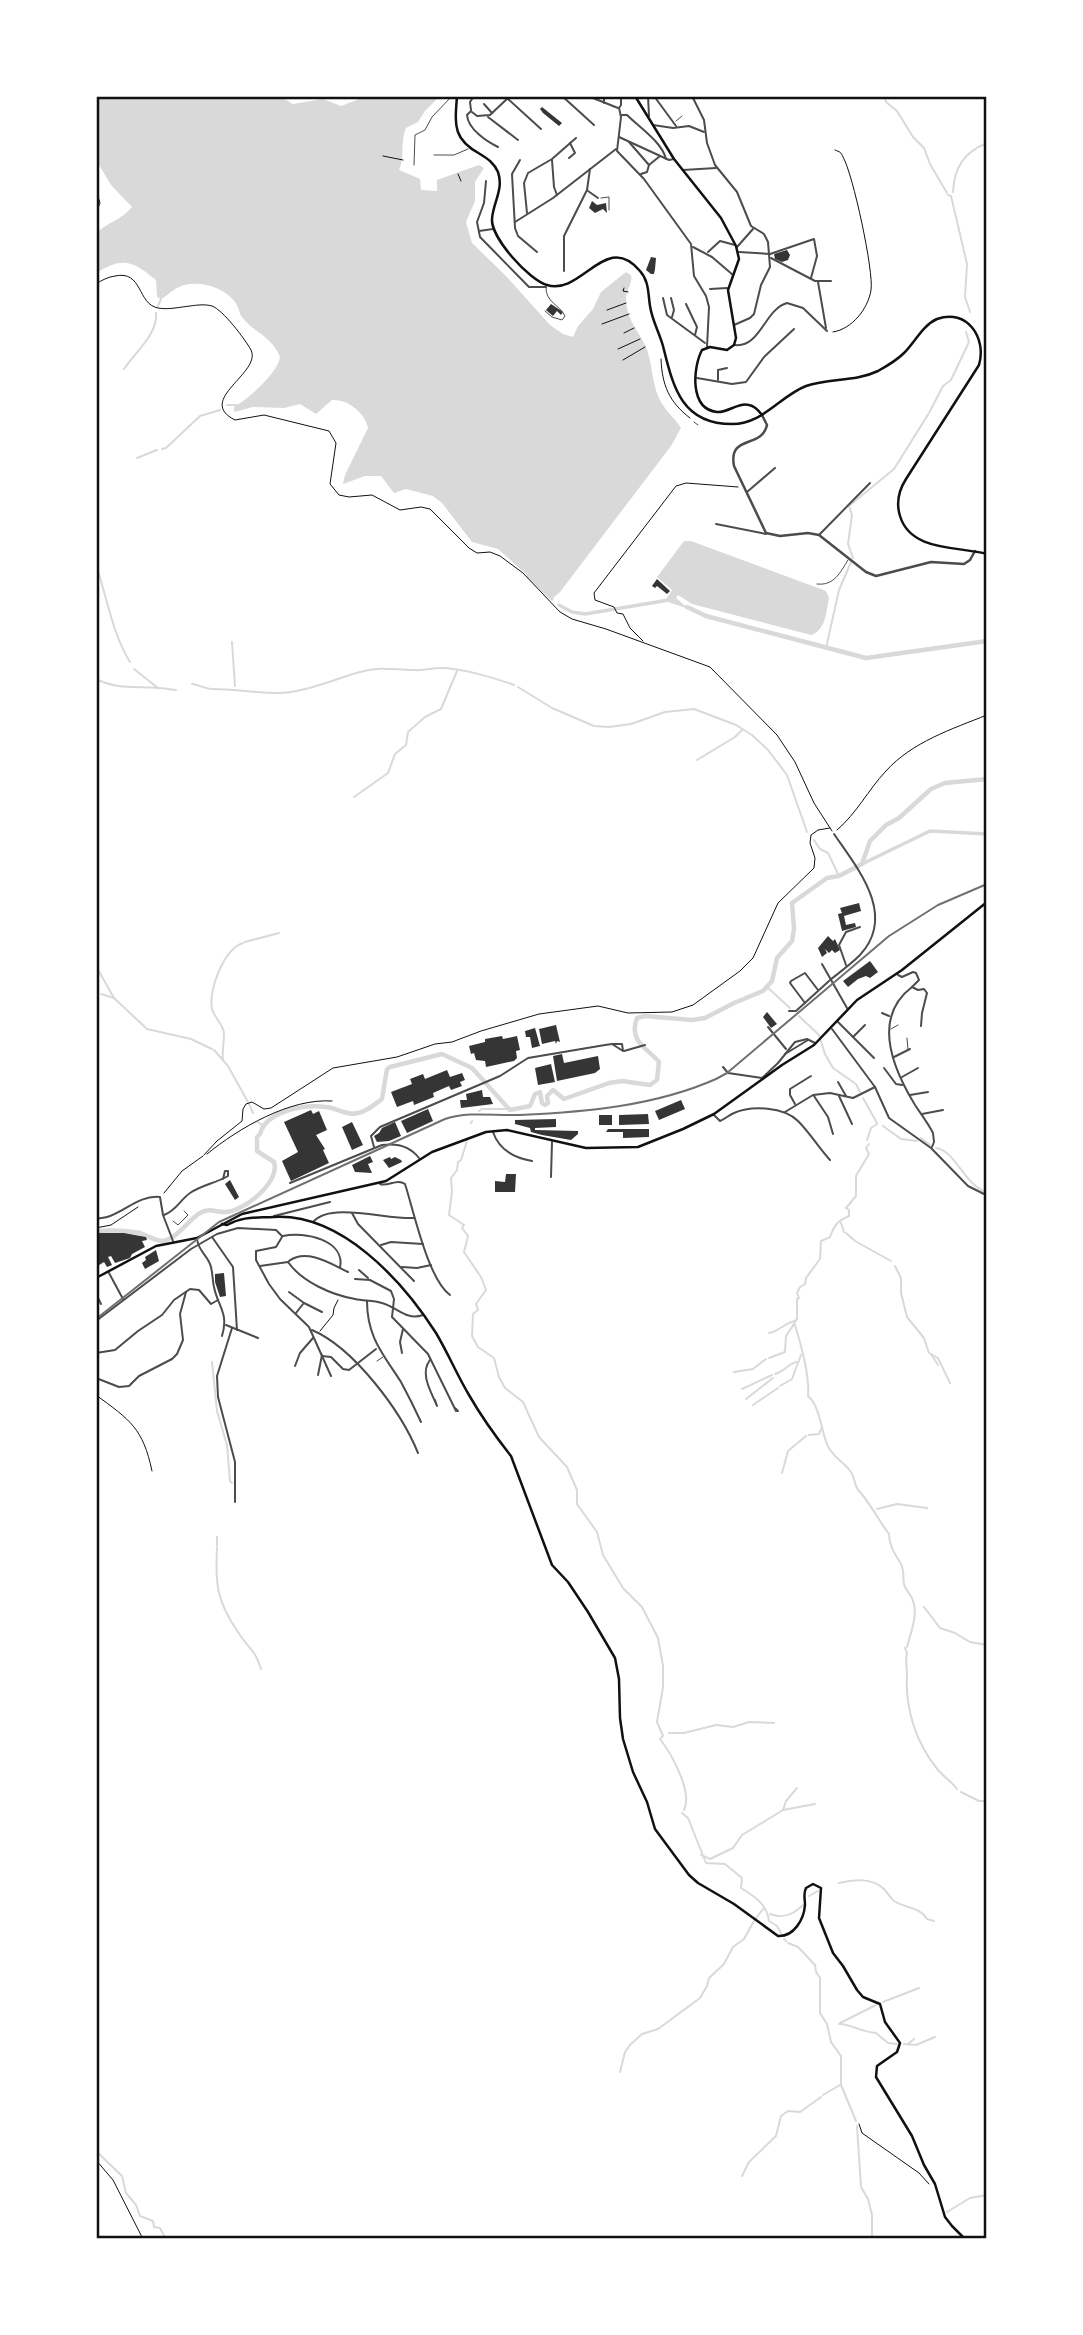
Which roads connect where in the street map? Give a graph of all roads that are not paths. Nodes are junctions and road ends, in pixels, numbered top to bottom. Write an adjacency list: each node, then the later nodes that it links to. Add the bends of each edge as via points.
1 (452, 96): 43 (lane, via 425,130 415,135)
2 (457, 96): 35 (main road, via 457,131)
3 (474, 96): 16 (street)
4 (562, 96): 23 (street)
5 (588, 96): 14 (street)
6 (604, 96): 14 (street)
7 (621, 96): 15 (street)
8 (635, 96): 21 (main road)
9 (648, 96): 21 (street)
10 (654, 96): 22 (street)
11 (692, 96): 27 (street)
12 (509, 97): 17 (street); 26 (street)
13 (484, 104): 17 (street)
14 (604, 104): 15 (street)
15 (619, 108): 19 (street)
16 (471, 111): 18 (street); 33 (street, via 468,122)
17 (492, 113): 18 (street)
18 (487, 116): 30 (street)
19 (621, 116): 28 (street); 40 (street, via 627,115 644,131)
20 (682, 116): 22 (lane)
21 (647, 117): 24 (main road)
22 (674, 122): 25 (street)
23 (594, 125)
24 (652, 125): 25 (street); 41 (main road)
25 (677, 127): 27 (street)
26 (541, 128)
27 (705, 133): 45 (street)
28 (618, 136): 31 (street); 34 (street)
29 (576, 138): 32 (street)
30 (518, 139)
31 (628, 140): 37 (street); 44 (street)
32 (570, 143): 38 (street, via 575,153); 39 (street)
33 (497, 145)
34 (617, 148): 46 (street); 48 (street)
35 (469, 149): 36 (lane); 57 (main road, via 492,162 498,174)
36 (434, 155)
37 (660, 156): 40 (street); 44 (street)
38 (569, 158)
39 (552, 159): 51 (street); 54 (street, via 526,178)
40 (666, 159): 41 (street)
41 (674, 159): 47 (main road)
42 (520, 160): 55 (street, via 512,174)
43 (414, 164)
44 (649, 165): 48 (street, via 647,172)
45 (717, 167): 47 (street); 56 (street, via 739,195)
46 (590, 168): 50 (street); 51 (street)
47 (683, 170): 60 (main road, via 721,218)
48 (640, 174): 59 (street)
49 (486, 181): 58 (street)
50 (587, 192): 52 (street); 64 (street, via 564,236)
51 (557, 195): 54 (street)
52 (598, 198): 53 (lane, via 609,197)
53 (609, 210)
54 (527, 214): 55 (street)
55 (515, 222): 61 (street, via 518,236)
56 (753, 228): 60 (street); 63 (street, via 767,237)
57 (493, 229): 58 (street); 69 (main road, via 499,241)
58 (478, 231): 69 (street, via 529,287)
59 (692, 246): 62 (street); 80 (street, via 694,276 709,307)
60 (737, 248): 62 (street, via 724,241); 63 (street); 65 (main road)
61 (537, 252)
62 (708, 253): 65 (street)
63 (770, 256): 66 (street); 66 (street, via 814,239 817,256); 77 (street, via 753,316)
64 (564, 271)
65 (733, 275): 70 (main road)
66 (811, 278): 67 (street)
67 (817, 281): 68 (street); 81 (street, via 827,331 803,308 785,303 751,340)
68 (831, 282)
69 (546, 286): 75 (lane, via 549,299 565,316 559,319); 86 (main road, via 570,284 606,259 631,263 646,281 670,376 682,402 696,414 724,424 744,423)
70 (728, 288): 71 (street); 77 (main road)
71 (710, 289)
72 (663, 298): 76 (street, via 667,315)
73 (671, 298): 76 (street)
74 (686, 304): 79 (street, via 697,327)
75 (545, 311)
76 (672, 317): 79 (street)
77 (734, 325): 81 (main road)
78 (792, 331): 84 (street, via 746,382)
79 (695, 335): 80 (street)
80 (706, 345): 81 (main road, via 727,350); 83 (main road)
81 (734, 345)
82 (727, 368): 84 (street, via 718,370)
83 (697, 378): 84 (street); 86 (main road, via 697,395 706,408 722,412 747,404)
84 (717, 382): 85 (street)
85 (716, 390)
86 (762, 415): 91 (street, via 764,433 734,453 734,466); 95 (main road, via 807,386 880,370 904,353 934,321 963,320 980,339 979,365 910,472 898,505 905,527 915,537)
87 (694, 422): 88 (lane)
88 (698, 425)
89 (775, 468): 91 (street)
90 (870, 483): 94 (street)
91 (747, 493): 93 (street)
92 (716, 524): 93 (street)
93 (768, 534): 94 (street)
94 (819, 535): 97 (street)
95 (973, 551): 96 (main road); 97 (street, via 969,561 959,565 931,562 879,576)
96 (987, 554)
97 (849, 558): 98 (lane, via 833,581)
98 (817, 584)
99 (834, 834): 103 (street, via 875,905 873,933 860,955)
100 (987, 901): 104 (main road)
101 (860, 927): 103 (street, via 846,932 839,945)
102 (822, 964): 105 (street)
103 (846, 966): 105 (street)
104 (897, 974): 106 (street, via 918,974); 109 (main road)
105 (830, 980): 107 (street); 109 (street)
106 (912, 987): 112 (street, via 898,999); 116 (street, via 927,993)
107 (818, 990): 108 (street); 108 (street, via 805,973 791,981)
108 (805, 1003): 110 (street)
109 (847, 1008): 113 (main road)
110 (789, 1012)
111 (882, 1013): 112 (street)
112 (890, 1017): 119 (street)
113 (837, 1021): 118 (main road); 120 (street)
114 (898, 1025): 119 (lane)
115 (865, 1026): 120 (street)
116 (921, 1026)
117 (768, 1027): 126 (street)
118 (831, 1028): 124 (main road); 139 (street)
119 (888, 1030): 130 (street)
120 (852, 1038): 131 (street)
121 (907, 1038): 127 (lane)
122 (809, 1040): 124 (street); 126 (street, via 795,1042); 129 (street)
123 (612, 1044): 128 (street); 128 (street, via 622,1044); 154 (street, via 528,1058 490,1080 377,1128 371,1136)
124 (816, 1044): 149 (main road)
125 (645, 1045): 128 (street)
126 (787, 1050): 129 (street)
127 (909, 1050): 130 (street)
128 (623, 1051)
129 (785, 1054): 132 (street, via 762,1077 728,1073)
130 (893, 1057): 136 (street)
131 (874, 1058)
132 (723, 1067)
133 (884, 1068): 138 (street, via 897,1084)
134 (918, 1068): 136 (street)
135 (811, 1076): 145 (street, via 790,1090)
136 (901, 1077): 138 (street)
137 (838, 1082): 144 (street)
138 (903, 1084): 143 (street)
139 (875, 1087): 144 (street); 155 (street, via 890,1118)
140 (928, 1092): 143 (street)
141 (813, 1095): 142 (street); 145 (street); 152 (street)
142 (838, 1095): 144 (street); 150 (street)
143 (909, 1096): 148 (street)
144 (847, 1097)
145 (795, 1104): 147 (street)
146 (943, 1110): 148 (street)
147 (784, 1113): 149 (street, via 749,1109 720,1121); 158 (street, via 798,1121)
148 (921, 1114): 155 (street, via 934,1136)
149 (714, 1115): 153 (main road, via 645,1145 582,1148)
150 (852, 1124)
151 (494, 1130): 153 (main road); 156 (main road); 157 (street, via 498,1142 513,1156)
152 (833, 1134)
153 (552, 1141): 159 (street)
154 (374, 1147): 156 (street, via 397,1144); 161 (street)
155 (931, 1148): 163 (street, via 968,1186)
156 (419, 1159): 162 (main road)
157 (532, 1160)
158 (830, 1160)
159 (551, 1177)
160 (223, 1179): 167 (street, via 186,1195)
161 (290, 1183)
162 (379, 1183): 169 (street, via 404,1183); 173 (main road, via 255,1210)
163 (984, 1194)
164 (330, 1202): 168 (street)
165 (184, 1211): 171 (lane, via 188,1215 178,1225)
166 (351, 1212): 169 (street); 172 (street, via 328,1214); 180 (street)
167 (163, 1216): 170 (street, via 162,1199 151,1196); 177 (street)
168 (274, 1217): 172 (main road); 173 (main road, via 245,1217)
169 (415, 1218): 178 (street)
170 (96, 1219)
171 (173, 1221)
172 (314, 1222): 207 (main road, via 344,1237 386,1271)
173 (222, 1224): 176 (main road)
174 (282, 1236): 175 (street, via 276,1230 250,1228); 183 (street, via 276,1247 256,1251); 185 (street, via 319,1239 338,1252)
175 (212, 1237): 179 (street); 212 (street, via 233,1267)
176 (197, 1238): 177 (main road); 179 (street)
177 (173, 1240): 187 (main road)
178 (424, 1244): 180 (street); 182 (street)
179 (197, 1245): 199 (street); 200 (street, via 210,1263)
180 (380, 1245): 184 (street)
181 (288, 1262): 183 (street); 185 (street, via 305,1256); 201 (street, via 313,1283)
182 (431, 1265): 184 (street); 198 (street)
183 (259, 1266): 206 (street)
184 (401, 1266): 194 (street)
185 (340, 1268): 188 (street)
186 (359, 1270): 189 (street)
187 (108, 1272): 190 (main road); 199 (street)
188 (348, 1272)
189 (364, 1275): 192 (street); 193 (street)
190 (96, 1278)
191 (355, 1279): 192 (street)
192 (363, 1280): 193 (street)
193 (370, 1280): 204 (street, via 391,1291)
194 (414, 1281)
195 (186, 1292): 200 (street, via 196,1288 210,1303); 218 (street, via 115,1350); 228 (street, via 180,1314 183,1340 173,1359 127,1387)
196 (289, 1292): 202 (street)
197 (96, 1294): 203 (street)
198 (450, 1296)
199 (124, 1300): 208 (street)
200 (218, 1300): 209 (street)
201 (367, 1300): 204 (street); 217 (street)
202 (304, 1303): 205 (street); 206 (street)
203 (101, 1304)
204 (392, 1307): 207 (street, via 412,1317); 211 (street, via 392,1317)
205 (322, 1312)
206 (295, 1314): 213 (street)
207 (422, 1314): 234 (main road, via 467,1393 511,1456 552,1565 582,1602 612,1652 619,1679 623,1739 655,1829 693,1879 778,1936 795,1929 806,1888 813,1884 821,1888 819,1918 833,1953 863,1997 880,2004 885,2022 900,2043 897,2052 877,2066 876,2075 935,2184 945,2217)
208 (96, 1321)
209 (226, 1324): 210 (street); 214 (street)
210 (232, 1328): 212 (street); 233 (street, via 217,1376 235,1462)
211 (403, 1328): 219 (street); 222 (street)
212 (237, 1330): 216 (street)
213 (311, 1330): 215 (street); 224 (street)
214 (222, 1336)
215 (314, 1337): 220 (street); 225 (street)
216 (258, 1338)
217 (377, 1348): 221 (street); 224 (street)
218 (96, 1353)
219 (402, 1353)
220 (322, 1356): 224 (street, via 331,1357 346,1370); 226 (street); 227 (street)
221 (383, 1357): 223 (lane); 231 (street)
222 (431, 1359): 229 (street, via 425,1375); 230 (street)
223 (377, 1361)
224 (356, 1364): 232 (street, via 373,1380)
225 (295, 1366)
226 (318, 1375)
227 (331, 1376)
228 (96, 1378)
229 (435, 1400)
230 (455, 1408)
231 (421, 1422)
232 (418, 1453)
233 (235, 1502)
234 (965, 2239)

